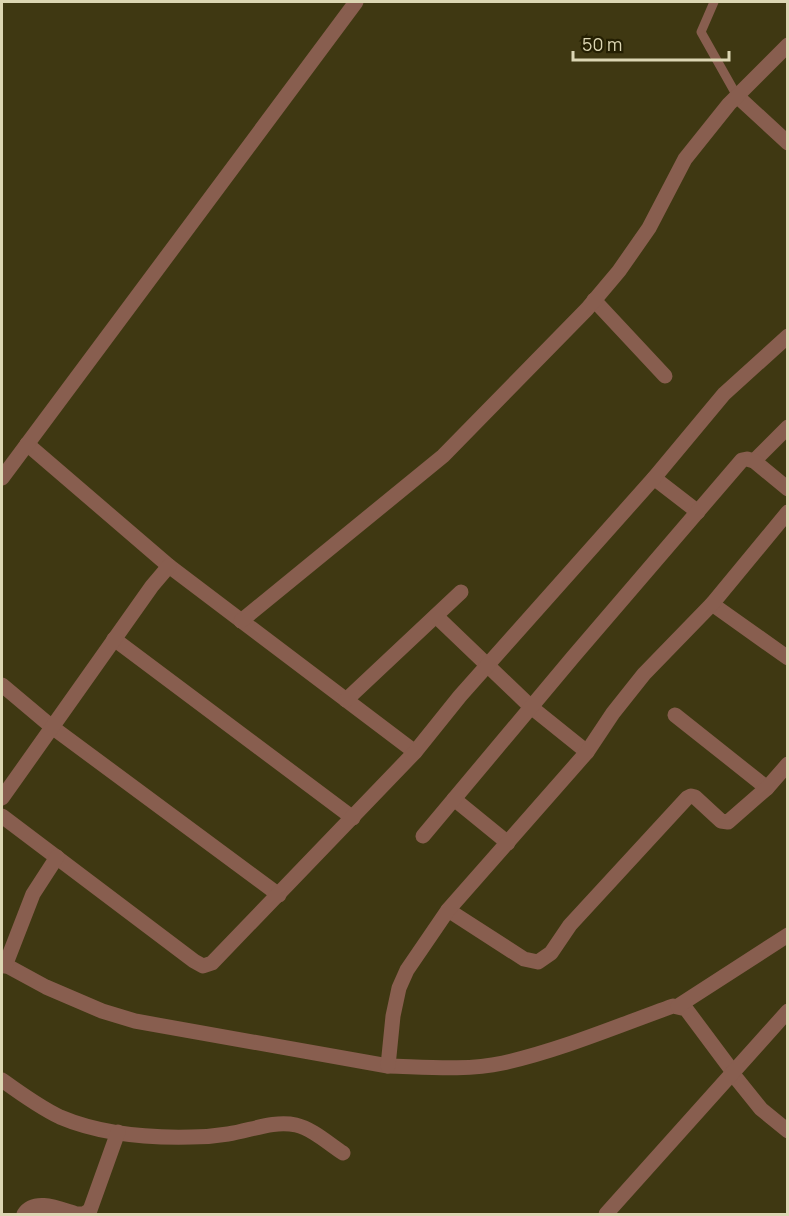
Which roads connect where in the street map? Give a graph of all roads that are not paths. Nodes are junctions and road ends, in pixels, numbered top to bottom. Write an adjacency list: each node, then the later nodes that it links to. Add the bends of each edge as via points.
1 (356, 2): 10 (street)
2 (714, 2): 4 (lane, via 701,32)
3 (788, 45): 4 (street)
4 (738, 96): 5 (street); 6 (street, via 685,159 650,228)
5 (788, 144)
6 (594, 300): 8 (street); 21 (street, via 443,456)
7 (788, 336): 13 (street, via 724,394)
8 (665, 376)
9 (788, 427): 11 (street)
10 (27, 444): 12 (street); 17 (street)
11 (754, 461): 14 (street); 15 (street, via 742,460)
12 (2, 478)
13 (654, 478): 15 (street); 24 (street)
14 (787, 488)
15 (698, 512): 27 (street)
16 (788, 512): 19 (street)
17 (169, 566): 21 (street); 22 (street)
18 (461, 592): 20 (street)
19 (712, 604): 23 (street); 31 (street, via 644,674)
20 (436, 615): 24 (street); 26 (street)
21 (241, 621): 26 (street)
22 (114, 639): 29 (street); 37 (street)
23 (788, 658)
24 (488, 665): 27 (street); 30 (street)
25 (2, 685): 29 (street)
26 (346, 700): 30 (street)
27 (531, 707): 31 (street); 35 (street)
28 (675, 715): 33 (street)
29 (52, 727): 34 (street); 41 (street)
30 (415, 752): 37 (street)
31 (587, 752): 39 (street)
32 (788, 764): 33 (street)
33 (767, 788): 42 (street, via 725,823 695,797 687,798 538,962 524,959)
34 (2, 798)
35 (454, 799): 38 (street); 39 (street)
36 (2, 816): 40 (street)
37 (353, 818): 41 (street)
38 (423, 836)
39 (508, 843): 42 (street)
40 (57, 857): 41 (street, via 202,966 212,963); 44 (street, via 33,894)
41 (279, 895)
42 (448, 910): 47 (street, via 399,988)
43 (788, 935): 45 (street)
44 (3, 964): 47 (street, via 92,1007 135,1021)
45 (678, 1006): 47 (street, via 558,1048 501,1063); 48 (street, via 692,1016)
46 (788, 1011): 48 (street)
47 (388, 1066)
48 (732, 1073): 50 (street, via 761,1109); 54 (street)
49 (2, 1080): 51 (street, via 58,1116)
50 (788, 1131)
51 (118, 1132): 52 (street, via 193,1137 286,1124 307,1130); 53 (street, via 90,1210 77,1215 38,1205 27,1209)
52 (343, 1153)
53 (24, 1215)
54 (606, 1215)

